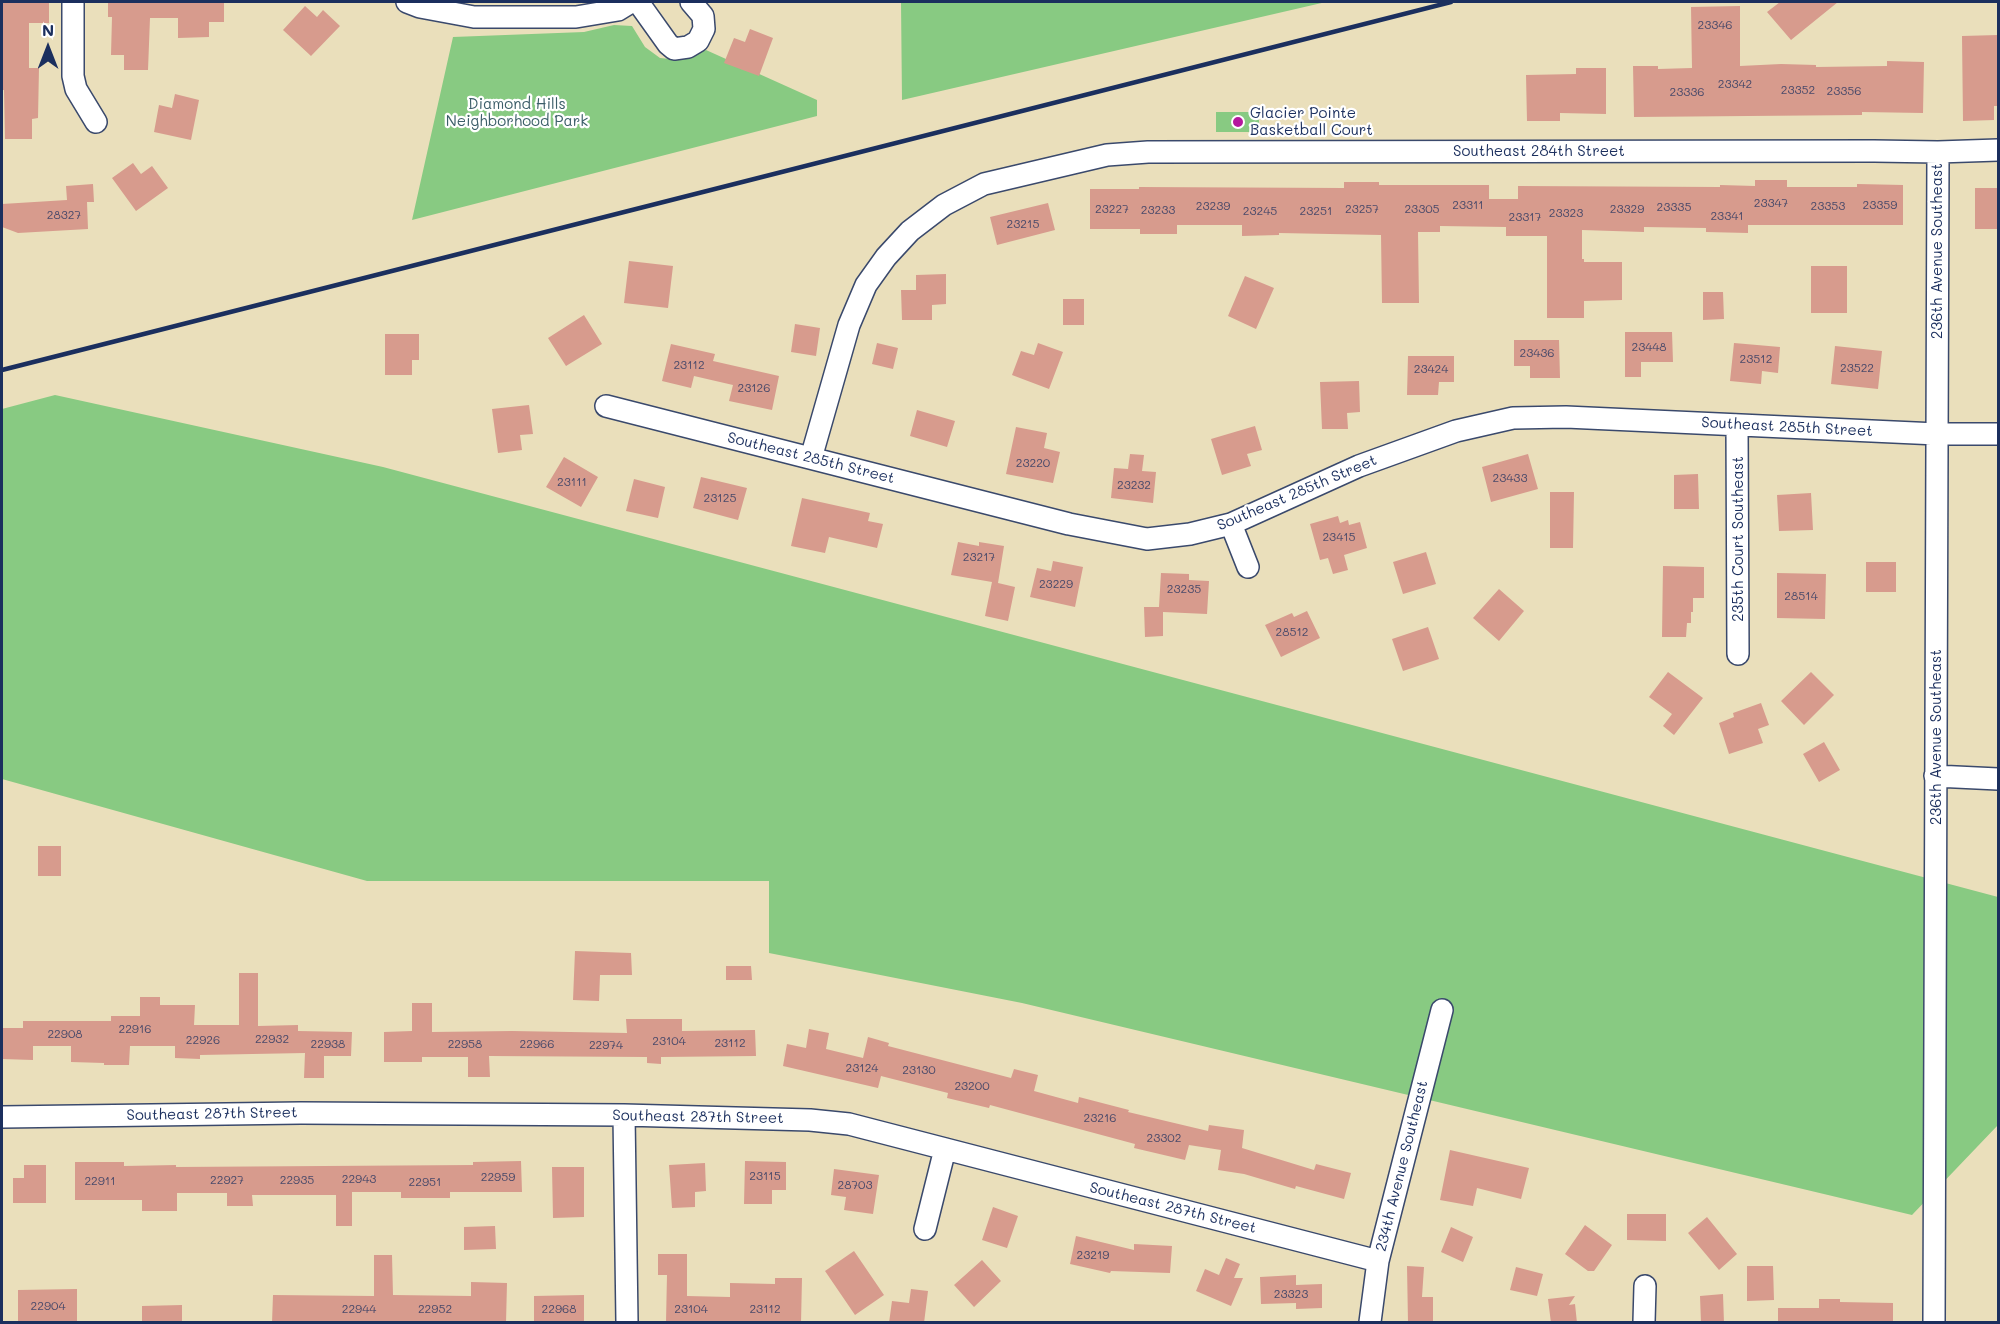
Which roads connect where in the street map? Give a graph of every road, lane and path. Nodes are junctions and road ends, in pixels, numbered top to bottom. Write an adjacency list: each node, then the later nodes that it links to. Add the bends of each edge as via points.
1 (74, 2): 6 (street, via 73,76 76,89)
2 (407, 2): 3 (street, via 474,17 576,17 618,10)
3 (631, 2)
4 (638, 2): 5 (street, via 674,49 698,41 704,29 703,16)
5 (691, 2)
6 (96, 122)
7 (1998, 150): 8 (street, Southeast 284th Street)
8 (1938, 152): 11 (street, 236th Avenue Southeast); 13 (street, Southeast 284th Street, via 1148,152 1079,160 984,184 944,204 910,231 866,285 849,325)
9 (606, 405): 13 (street, Southeast 285th Street)
10 (1737, 425): 11 (street, Southeast 285th Street); 14 (street, Southeast 285th Street, via 1513,418 1456,431 1359,466); 16 (street, 235th Court Southeast)
11 (1937, 434): 12 (street, Southeast 285th Street); 17 (street, 236th Avenue Southeast)
12 (1998, 434)
13 (811, 458): 14 (street, Southeast 285th Street, via 1069,524 1147,539)
14 (1231, 524): 15 (street)
15 (1248, 567)
16 (1738, 654)
17 (1935, 776): 18 (street); 29 (street, 236th Avenue Southeast)
18 (1998, 778)
19 (1442, 1010): 24 (street, 234th Avenue Southeast)
20 (624, 1115): 21 (street, Southeast 287th Street, via 301,1113); 22 (street, Southeast 287th Street, via 849,1124); 26 (street)
21 (2, 1117)
22 (945, 1149): 23 (street); 24 (street, Southeast 287th Street)
23 (925, 1229)
24 (1378, 1261): 27 (street, 234th Avenue Southeast)
25 (1645, 1286): 28 (street)
26 (627, 1323)
27 (1370, 1323)
28 (1644, 1323)
29 (1934, 1323)

